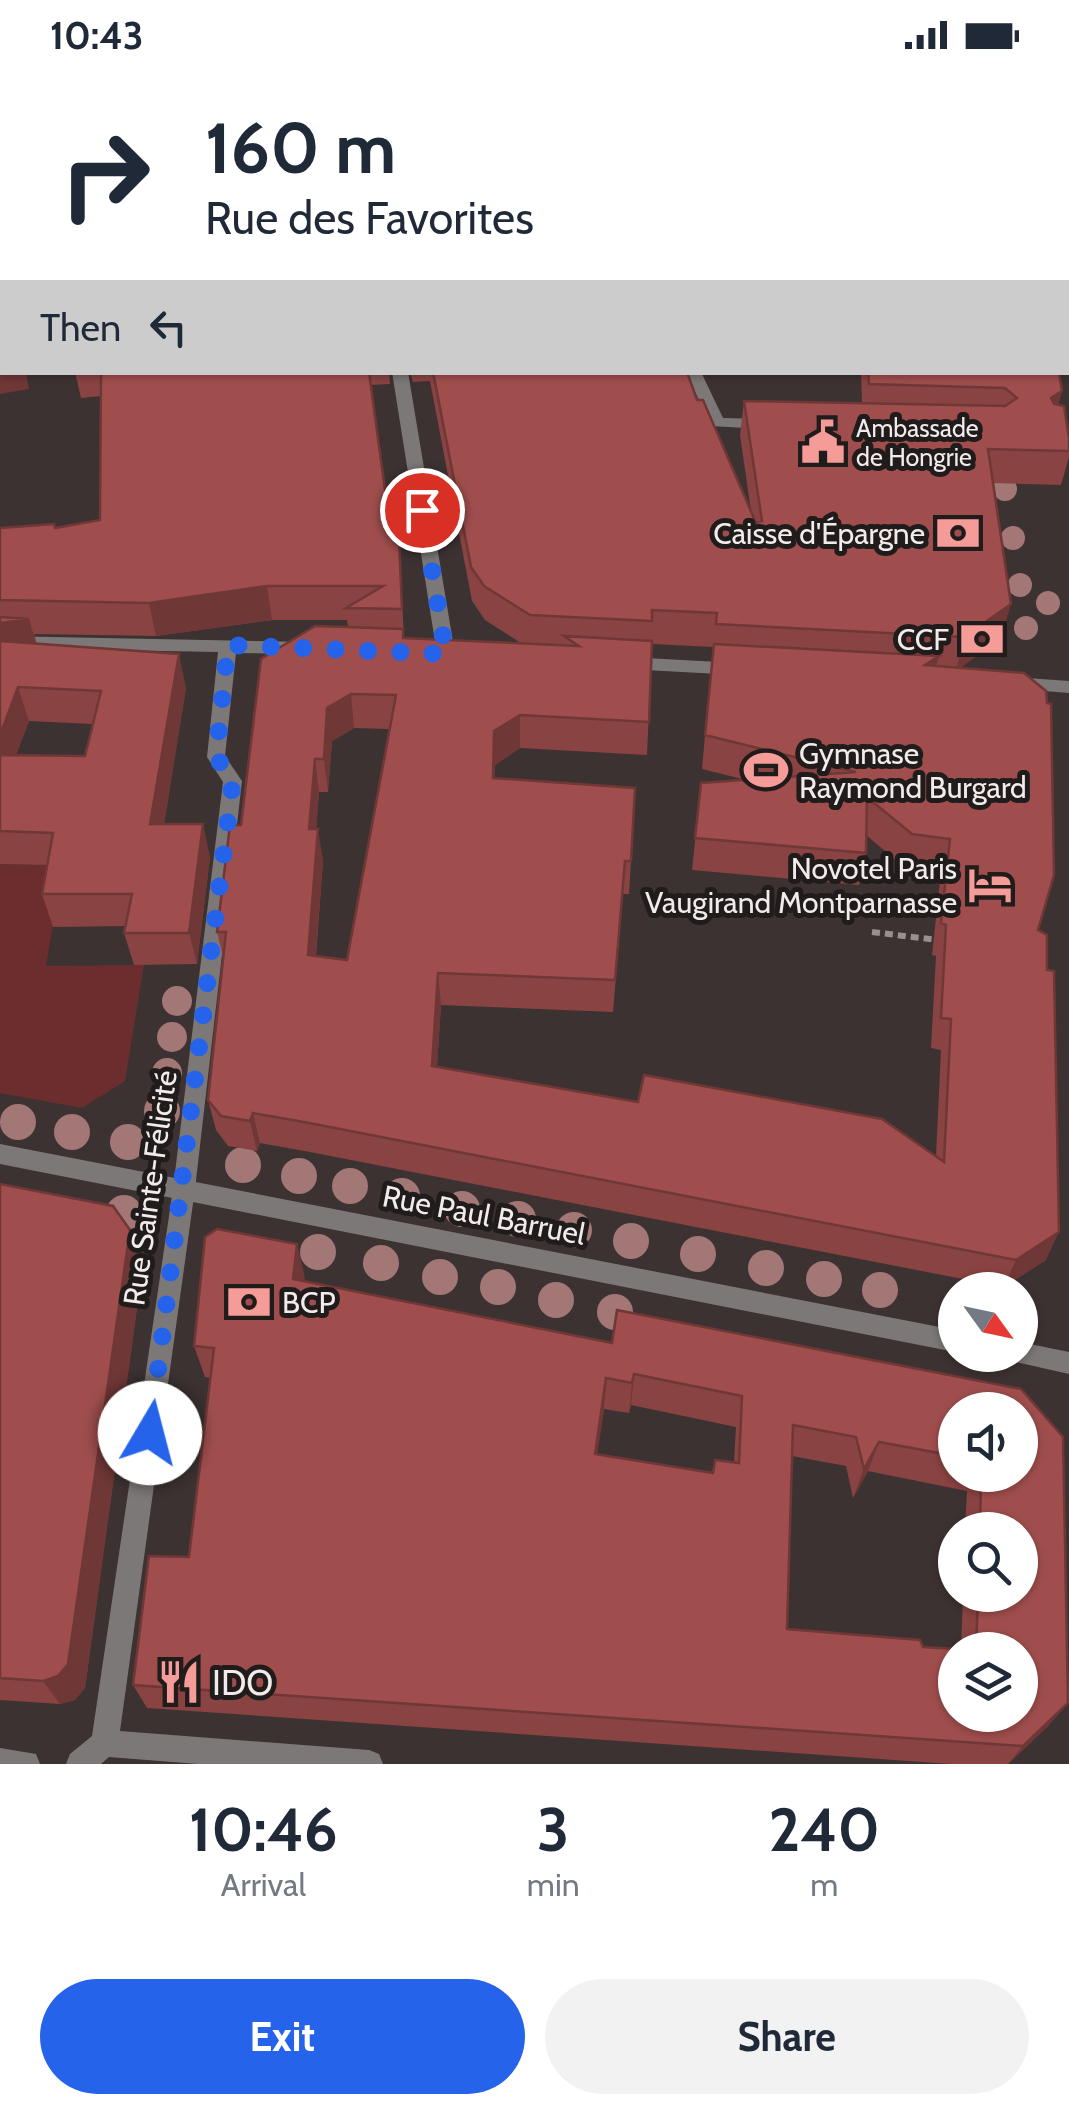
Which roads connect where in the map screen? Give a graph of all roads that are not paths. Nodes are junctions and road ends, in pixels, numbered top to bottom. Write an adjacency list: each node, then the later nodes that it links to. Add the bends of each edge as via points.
1 (400, 375): 7 (street)
2 (694, 375): 3 (street, via 718,423)
3 (792, 425)
4 (0, 642): 5 (street)
5 (228, 645): 6 (street); 13 (street, Rue Sainte-Félicité, via 216,757 233,780)
6 (332, 650)
7 (446, 654)
8 (603, 662): 9 (street)
9 (760, 670)
10 (996, 682): 11 (street)
11 (1069, 686)
12 (0, 1154): 13 (street, Rue Paul Barruel)
13 (184, 1189): 14 (street, Rue Paul Barruel); 17 (street, Rue Sainte-Félicité)
14 (938, 1338)
15 (1038, 1357): 16 (street)
16 (1069, 1363)
17 (105, 1743): 20 (street); 21 (street)
18 (0, 1762): 19 (street)
19 (26, 1764)
20 (80, 1764)
21 (368, 1764)

